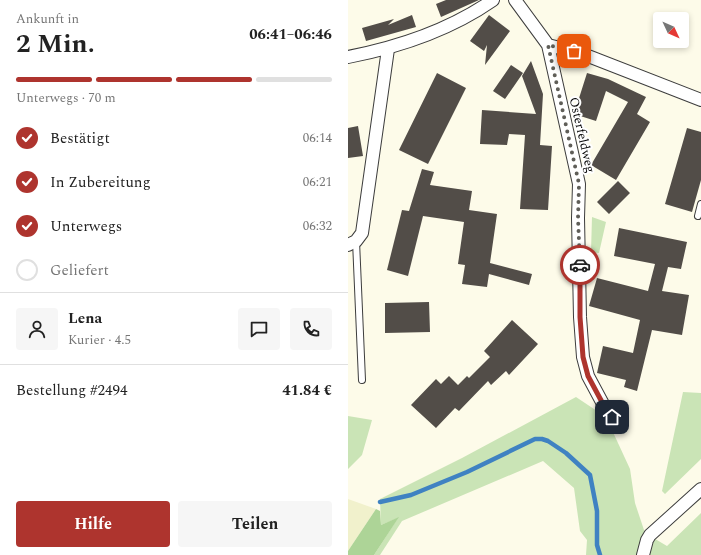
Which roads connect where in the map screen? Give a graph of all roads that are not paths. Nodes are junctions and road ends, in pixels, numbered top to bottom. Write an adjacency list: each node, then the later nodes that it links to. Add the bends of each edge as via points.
1 (493, 0): 4 (street, via 429,35)
2 (515, 0): 3 (street)
3 (548, 45): 6 (street, via 583,54); 11 (street, Osterfeldweg, via 579,184 580,317 583,357 588,376)
4 (388, 49): 5 (street); 9 (street, via 362,233)
5 (348, 57)
6 (701, 100)
7 (701, 204): 8 (lane)
8 (698, 216)
9 (352, 243): 10 (lane)
10 (362, 380)
11 (612, 417)
12 (701, 489): 13 (street, via 650,535)
13 (643, 555)

